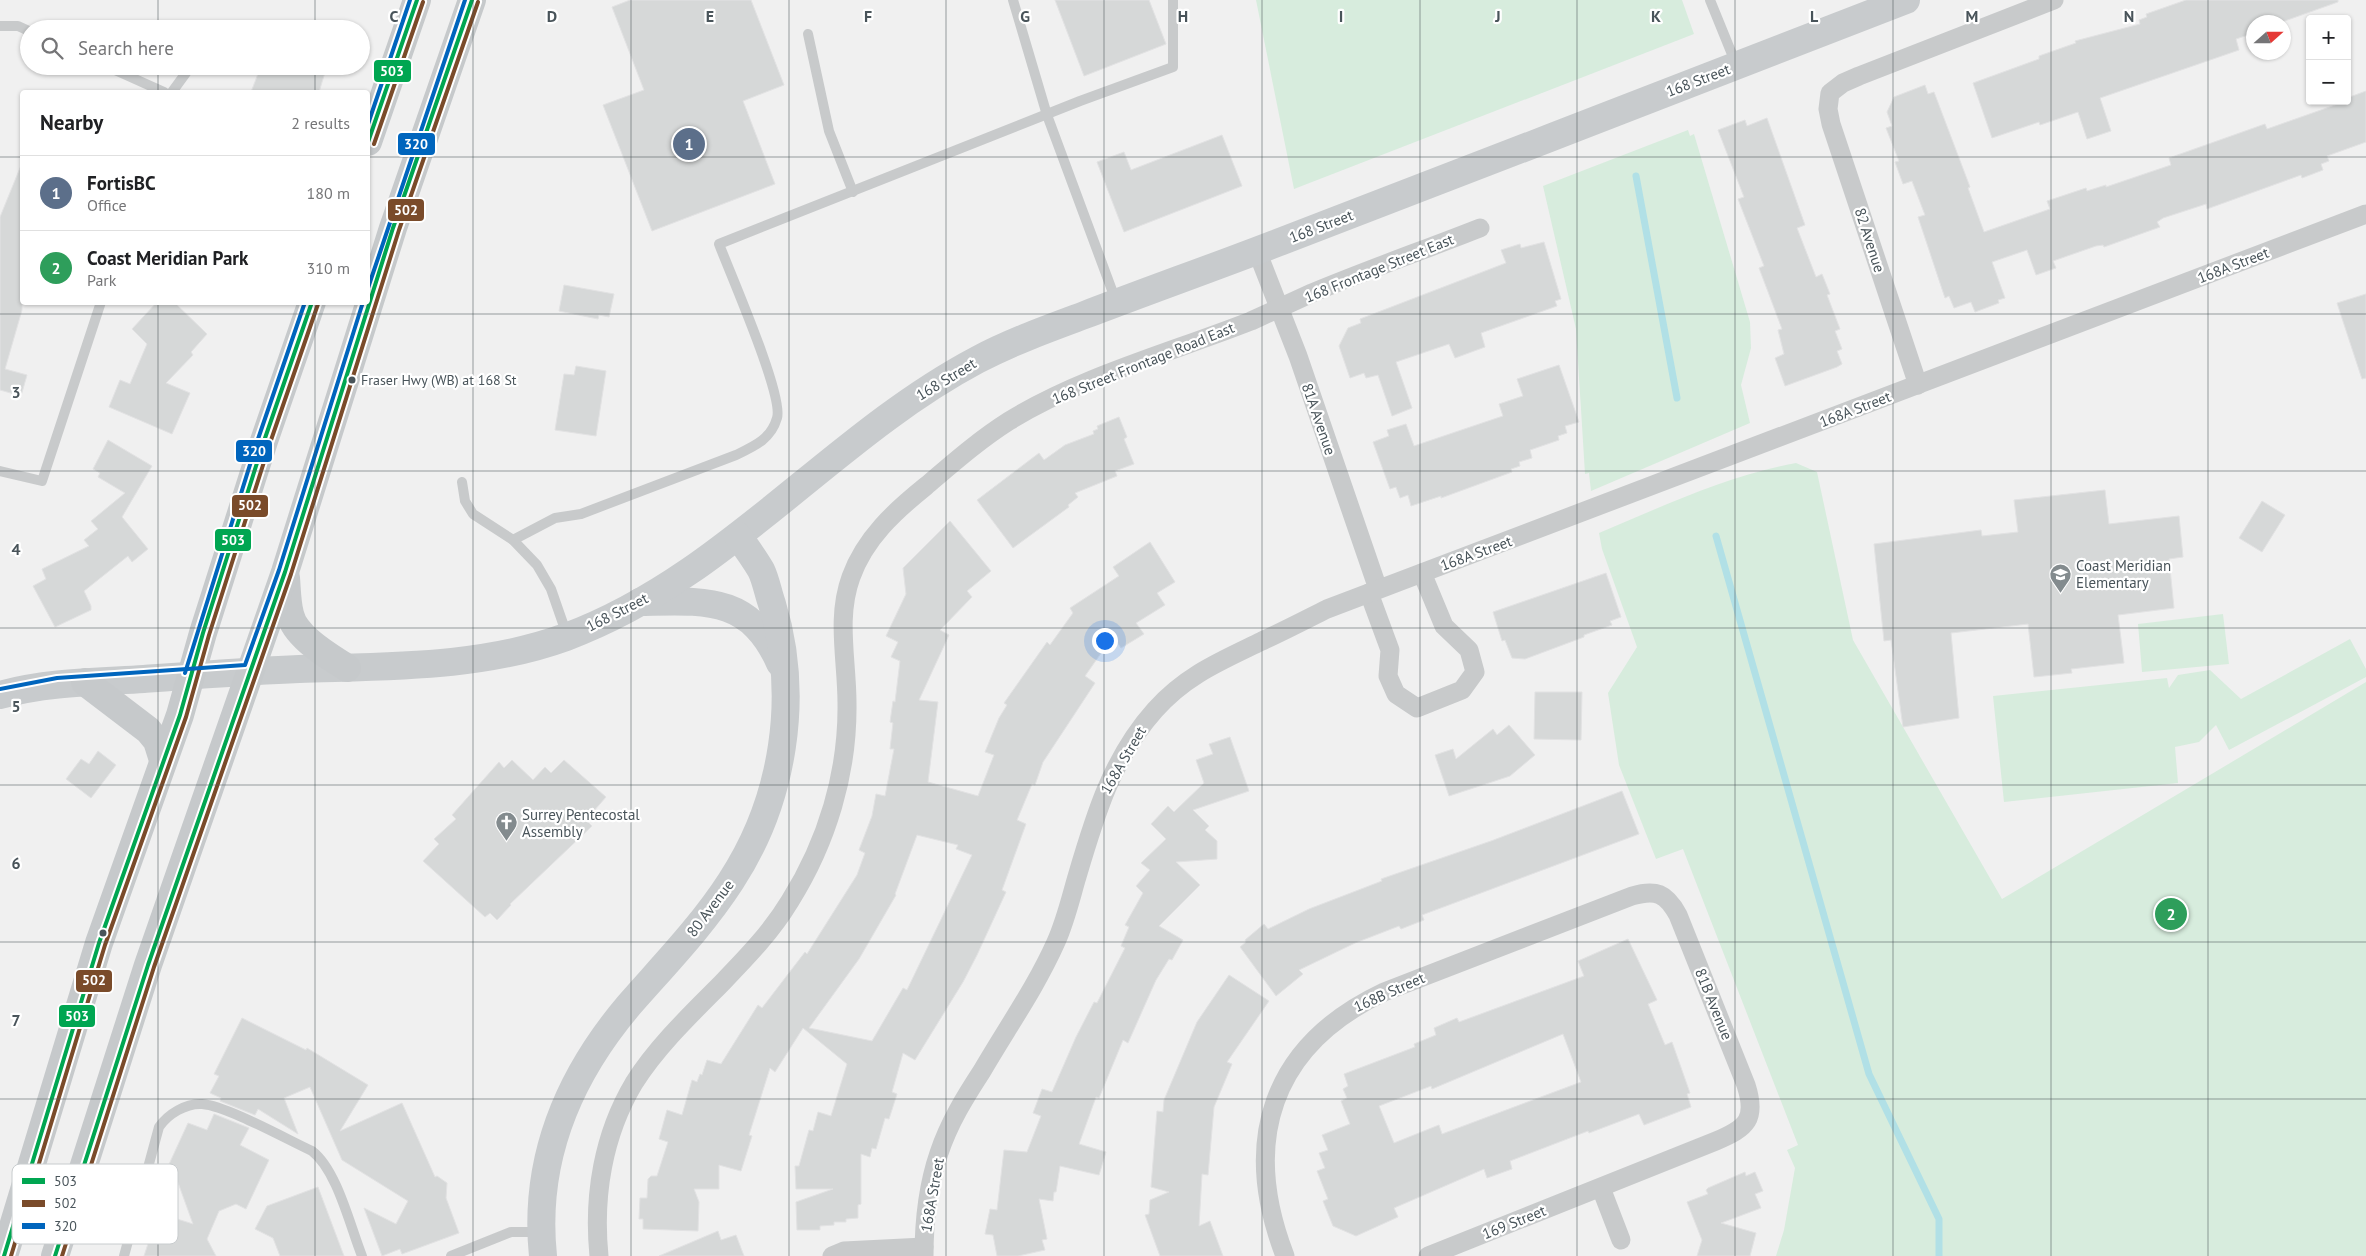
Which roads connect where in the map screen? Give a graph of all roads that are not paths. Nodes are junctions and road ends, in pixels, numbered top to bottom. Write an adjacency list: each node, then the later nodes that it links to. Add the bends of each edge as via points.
1 (417, 0): 17 (main road)
2 (472, 0): 22 (main road)
3 (1013, 0): 16 (lane)
4 (1173, 0): 16 (lane, via 1173,67)
5 (1710, 0): 11 (lane)
6 (1906, 0): 11 (main road, 168 Street)
7 (2054, 0): 28 (street, 82 Avenue, via 1859,76 1830,93 1830,119)
8 (0, 26): 9 (lane)
9 (20, 27)
10 (808, 34): 18 (lane, via 829,131)
11 (1736, 65): 21 (main road, 168 Street)
12 (126, 75): 14 (lane)
13 (184, 75): 15 (lane)
14 (160, 90)
15 (173, 90)
16 (1047, 115): 18 (lane); 23 (lane)
17 (370, 136)
18 (853, 192): 32 (lane, via 719,244 778,402 778,416 768,437 736,455 581,514 555,518)
19 (2366, 214): 28 (street, 168A Street)
20 (1480, 228): 27 (street, 168 Frontage Street East)
21 (1257, 251): 23 (main road, 168 Street); 27 (street, 81A Avenue)
22 (370, 301)
23 (1117, 302): 31 (main road, 168 Street, via 998,350 933,386 887,417)
24 (100, 305): 29 (lane, via 42,481)
25 (311, 305): 40 (main road, via 261,451)
26 (369, 305): 33 (main road)
27 (1278, 309): 35 (street, 81A Avenue, via 1298,356); 60 (street, 168 Street Frontage Road East, via 1079,386 1011,420 977,444 889,518 861,555 847,591 842,625 847,683 845,741 838,789 824,835 796,891 766,936 666,1043 634,1083 617,1118 604,1159 597,1209)
28 (1918, 385): 34 (street, 168A Street)
29 (0, 471)
30 (462, 482): 32 (lane, via 464,501 473,514)
31 (738, 536): 36 (main road, 168 Street, via 709,559); 41 (main road, 80 Avenue, via 762,571 780,629)
32 (513, 540): 37 (lane, via 542,572)
33 (285, 572): 38 (main road, via 290,616 300,632 321,652); 39 (main road)
34 (1422, 573): 35 (street, 168A Street); 35 (street, 81A Avenue, via 1444,626 1469,650 1475,672 1462,690 1417,708 1396,694 1388,676 1390,650)
35 (1374, 591): 55 (street, 168A Street, via 1327,609 1196,674 1166,698 1128,745 1098,805 1056,942 947,1131 931,1183)
36 (639, 602): 37 (main road, 168 Street); 41 (main road, via 699,601 729,607 747,618 773,646)
37 (567, 636): 38 (main road, 168 Street, via 530,648 456,662)
38 (347, 668): 39 (main road, 168 Street)
39 (250, 671): 40 (main road, 168 Street); 48 (main road, via 148,965)
40 (191, 675): 42 (main road, 168 Street); 44 (main road)
41 (786, 676): 54 (main road, 80 Avenue, via 786,720 780,761 768,805 750,847 732,881 693,933 608,1032 569,1095 555,1129 551,1149 544,1188)
42 (85, 682): 43 (main road, 168 Street); 44 (main road, via 148,730 157,741)
43 (0, 695)
44 (163, 760): 47 (main road, via 99,943)
45 (1662, 894): 46 (street, 81B Avenue, via 1678,915 1746,1085 1751,1102); 62 (street, 168B Street, via 1632,896 1396,987 1352,1008 1330,1024 1292,1068 1267,1129 1264,1153 1267,1197)
46 (1748, 1120): 50 (street, 169 Street, via 1726,1137)
47 (32, 1164)
48 (85, 1164)
49 (149, 1164): 58 (lane, via 159,1127 170,1115 199,1104 218,1108 320,1157 330,1172)
50 (1601, 1188): 52 (street); 63 (street, 169 Street)
51 (12, 1230): 56 (main road)
52 (1621, 1240)
53 (60, 1244): 57 (main road)
54 (542, 1244): 59 (lane, via 511,1232)
55 (924, 1251): 61 (street, via 872,1249 844,1251)
56 (4, 1256)
57 (56, 1256)
58 (362, 1256)
59 (451, 1256)
60 (599, 1256)
61 (832, 1256)
62 (1285, 1256)
63 (1428, 1256)

